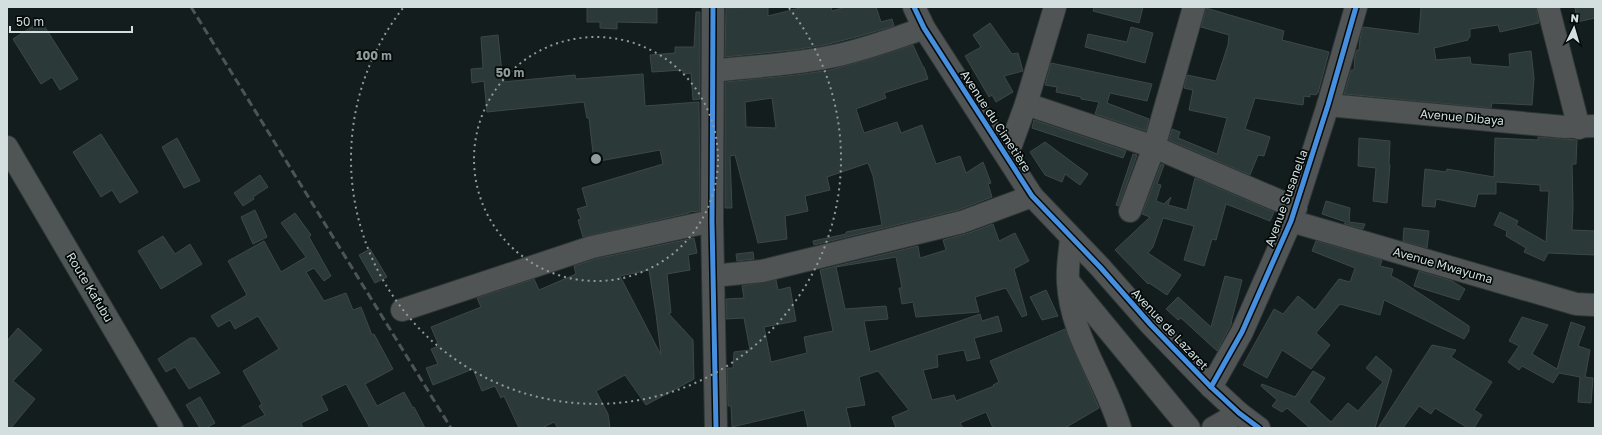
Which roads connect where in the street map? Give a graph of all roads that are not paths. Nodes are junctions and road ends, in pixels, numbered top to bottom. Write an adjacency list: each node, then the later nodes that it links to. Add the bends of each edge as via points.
1 (713, 7): 8 (street)
2 (914, 7): 7 (street, Avenue du Cimetière)
3 (1055, 7): 9 (street)
4 (1194, 7): 13 (street)
5 (1356, 7): 10 (street, Avenue Susanella)
6 (1548, 7): 11 (street)
7 (924, 28): 8 (street, via 887,42 841,54 782,64); 14 (street, Avenue du Cimetière)
8 (713, 71): 18 (street)
9 (1026, 104): 13 (street, Avenue Mwayuma); 14 (street)
10 (1328, 105): 11 (street, Avenue Dibaya); 17 (street, Avenue Susanella)
11 (1587, 127)
12 (7, 147): 26 (main road, Route Kafubu)
13 (1154, 147): 16 (street); 17 (street, Avenue Mwayuma)
14 (1007, 156): 15 (street, Avenue du Cimetière)
15 (1032, 196): 19 (street, Avenue du Cimetière); 20 (street, via 962,222 762,271)
16 (1130, 211)
17 (1293, 215): 22 (street, Avenue Mwayuma, via 1576,304); 24 (street, Avenue Susanella, via 1242,332)
18 (712, 221): 20 (street); 23 (street, via 592,247)
19 (1071, 238): 21 (street); 24 (street, Avenue de Lazaret)
20 (713, 276): 27 (street)
21 (1068, 281): 28 (street, via 1077,329); 29 (street)
22 (1595, 305)
23 (402, 310)
24 (1211, 386): 25 (street, Avenue de Lazaret)
25 (1239, 413): 30 (street); 31 (street, Avenue de Lazaret)
26 (172, 428)
27 (716, 428)
28 (1120, 428)
29 (1189, 428)
30 (1213, 428)
31 (1259, 428)

